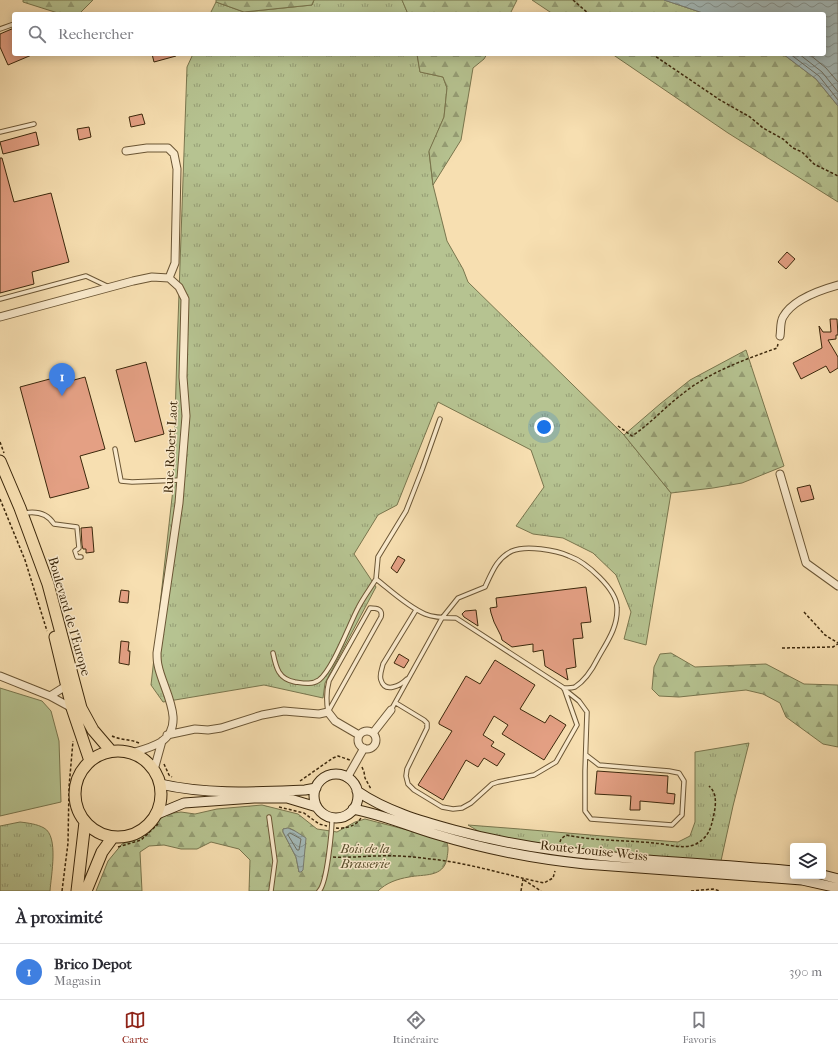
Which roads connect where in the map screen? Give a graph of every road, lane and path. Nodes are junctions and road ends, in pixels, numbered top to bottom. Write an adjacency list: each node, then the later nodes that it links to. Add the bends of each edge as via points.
1 (573, 0): 2 (path)
2 (587, 12)
3 (12, 25): 4 (lane)
4 (0, 29)
5 (655, 56): 9 (path, via 783,139 814,164)
6 (34, 124): 7 (lane)
7 (0, 132)
8 (126, 150): 10 (street, via 168,148 174,154 177,169 174,263)
9 (838, 176)
10 (169, 278): 12 (street, via 152,277); 22 (street, Rue Robert Laot, via 179,287 185,299 183,377 186,416)
11 (838, 285): 15 (street, via 806,297 790,307 782,319)
12 (110, 288): 13 (lane, via 86,276); 14 (street)
13 (0, 300)
14 (0, 317)
15 (780, 336): 17 (path, via 777,348 731,365 703,380 682,394 632,436)
16 (440, 419): 26 (lane, via 406,511 378,557)
17 (618, 426)
18 (115, 449): 22 (lane, via 121,481)
19 (0, 461): 24 (main road, Boulevard de l'Europe)
20 (780, 474): 27 (street, via 806,563)
21 (0, 480): 37 (main road, Boulevard de l'Europe, via 43,591)
22 (181, 480): 46 (street, Rue Robert Laot, via 180,503 157,653 173,717 173,727)
23 (0, 499): 31 (path, via 25,560)
24 (21, 513): 25 (lane, via 43,513 54,524 77,527 79,548 75,552 77,557); 51 (main road, Boulevard de l'Europe, via 48,584 81,708 93,730)
25 (81, 557)
26 (376, 579): 28 (lane); 34 (lane, via 359,606 330,666 319,680 311,684 293,682 276,669)
27 (838, 586)
28 (416, 610): 30 (lane); 36 (lane, via 383,664 380,679 383,684 395,687)
29 (804, 612): 32 (path)
30 (442, 618): 36 (lane); 38 (lane, via 456,618); 38 (lane, via 458,598 486,587 496,563 512,551 536,548 570,556 603,581 611,591 617,606 616,625 591,672 575,687)
31 (48, 634)
32 (838, 644): 33 (path, via 833,647)
33 (782, 648)
34 (273, 653)
35 (0, 676): 39 (street)
36 (410, 677): 40 (lane)
37 (66, 686): 39 (street); 41 (main road, Boulevard de l'Europe)
38 (564, 688): 40 (lane, via 577,726 556,762 534,775 492,784 471,803 453,809 442,807 408,784 407,769 427,723); 53 (lane, via 587,712)
39 (50, 696): 41 (street)
40 (396, 703): 42 (lane)
41 (72, 708): 54 (main road, Boulevard de l'Europe)
42 (391, 710): 44 (street)
43 (328, 712): 43 (lane, via 381,617 381,610 370,608 329,681 326,691); 46 (street, via 319,714 284,711 221,728 195,729); 47 (street, via 335,721)
44 (373, 733): 47 (street, via 364,731); 50 (street, via 376,738 375,744 370,748)
45 (72, 735): 80 (path, via 68,843)
46 (167, 735): 49 (street, Rue Robert Laot)
47 (359, 735): 50 (street, via 358,741)
48 (135, 741): 49 (path, via 150,742)
49 (157, 748): 52 (street); 55 (street); 56 (path, via 164,755 165,769)
50 (364, 748): 57 (street)
51 (111, 751): 52 (main road); 54 (main road)
52 (132, 753): 55 (main road, via 142,758)
53 (586, 755): 53 (lane, via 599,766 679,773 684,781 682,815 672,825 591,819 585,811)
54 (90, 761): 69 (main road, via 76,784 75,798 78,811)
55 (154, 770): 60 (main road)
56 (173, 778)
57 (348, 778): 62 (main road, via 337,774 327,776); 63 (main road)
58 (303, 779): 59 (path)
59 (298, 782)
60 (160, 784): 62 (main road, via 222,792); 68 (main road)
61 (709, 786): 71 (path, via 715,796 712,825 707,837 695,844 682,846 610,841 566,835)
62 (316, 788): 64 (main road, via 314,798)
63 (357, 790): 65 (main road); 75 (main road, Route Louise Weiss, via 382,806 436,825 514,845 585,855)
64 (317, 807): 67 (main road); 68 (main road, via 287,798 184,803)
65 (353, 810): 67 (main road, via 346,815); 79 (main road, Route Louise Weiss, via 379,815 486,848 558,861 802,880)
66 (269, 817): 83 (lane, via 275,861)
67 (332, 818): 73 (lane)
68 (157, 819): 70 (main road, via 137,832 125,836); 72 (path, via 141,840)
69 (85, 822): 70 (main road, via 102,834); 81 (main road)
70 (112, 836): 82 (main road, via 102,852)
71 (559, 844)
72 (116, 848)
73 (328, 856): 77 (path, via 344,858 380,855 432,859 466,864); 84 (lane, via 325,879)
74 (555, 871): 77 (path, via 553,878 544,883)
75 (790, 871)
76 (826, 876): 78 (main road)
77 (523, 878): 85 (path); 86 (path)
78 (838, 878)
79 (838, 888)
80 (62, 891)
81 (77, 891)
82 (86, 891)
83 (271, 891)
84 (319, 891)
85 (521, 891)
86 (541, 891)
87 (691, 891): 88 (path)
88 (720, 891)

